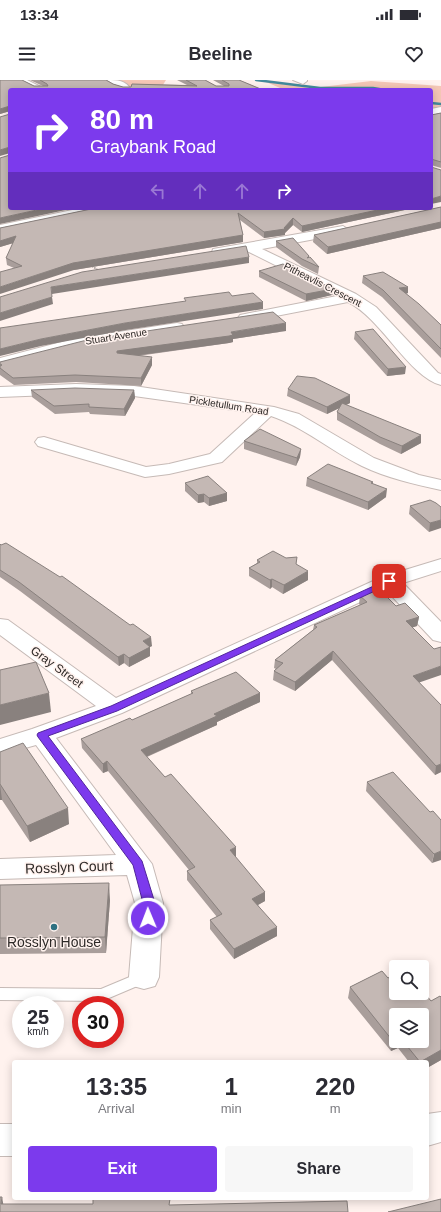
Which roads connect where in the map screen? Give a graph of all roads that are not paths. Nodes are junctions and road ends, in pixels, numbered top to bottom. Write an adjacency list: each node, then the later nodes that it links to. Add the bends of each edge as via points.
1 (19, 80): 3 (street)
2 (111, 80): 4 (street)
3 (38, 88)
4 (126, 88)
5 (90, 210): 7 (street)
6 (358, 227): 8 (street)
7 (0, 229)
8 (249, 247): 9 (street); 10 (street, Pitheavlis Crescent)
9 (203, 254)
10 (351, 298): 11 (street); 14 (street, Pitheavlis Crescent, via 371,310 432,376)
11 (230, 320)
12 (192, 325): 13 (street, Stuart Avenue, via 73,342)
13 (0, 363)
14 (441, 380)
15 (0, 392): 16 (street, Pickletullum Road, via 76,389 134,391)
16 (268, 410): 17 (street, via 216,458 169,469 145,472); 18 (street, Pickletullum Road, via 292,418 368,462)
17 (44, 442)
18 (441, 485)
19 (441, 565): 20 (street)
20 (389, 581): 22 (street); 23 (street)
21 (0, 625): 23 (street, Gray Street)
22 (441, 635)
23 (114, 708): 24 (street)
24 (42, 735): 25 (street); 26 (street)
25 (0, 746)
26 (138, 864): 27 (street, Rosslyn Court); 28 (street, via 149,903)
27 (0, 869)
28 (144, 977): 29 (lane, via 102,995)
29 (0, 994)
30 (441, 1127): 31 (street)
31 (429, 1130)
32 (0, 1140): 33 (street)
33 (12, 1140)

